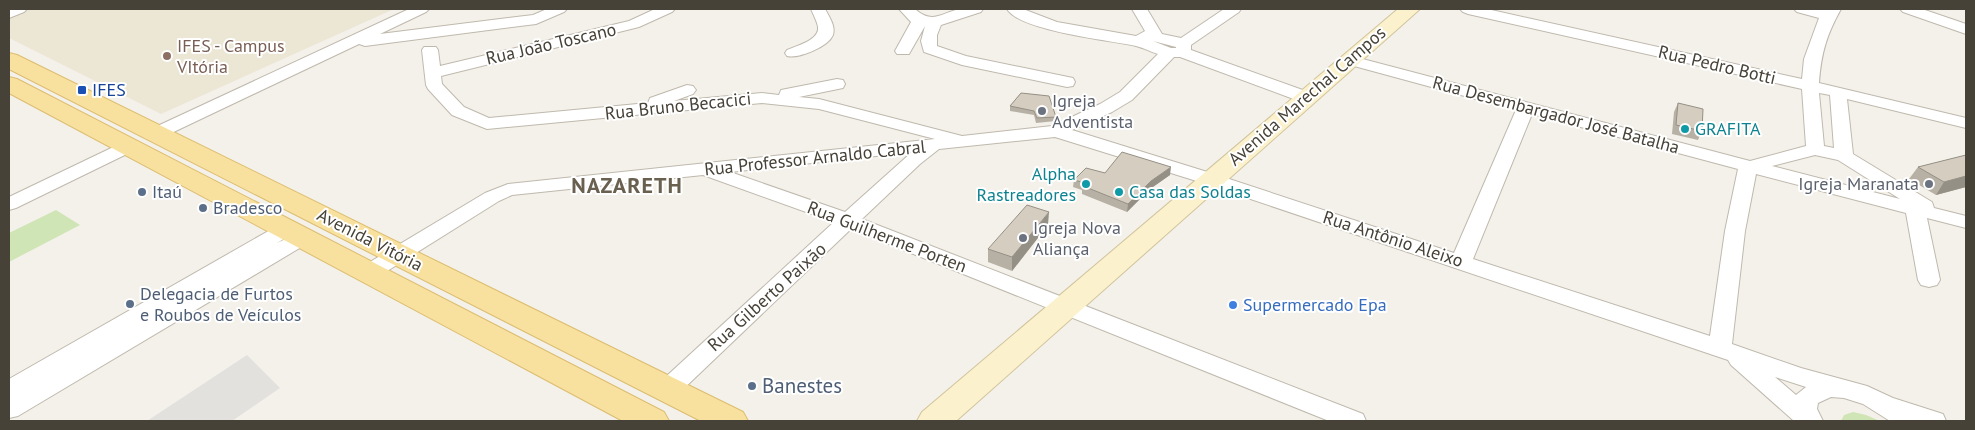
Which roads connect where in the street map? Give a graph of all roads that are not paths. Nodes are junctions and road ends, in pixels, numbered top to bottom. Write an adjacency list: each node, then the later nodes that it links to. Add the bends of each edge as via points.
1 (19, 9): 15 (street)
2 (421, 9): 20 (street)
3 (559, 9): 20 (street, via 536,19)
4 (667, 9): 27 (street, Rua João Toscano, via 634,24)
5 (818, 9): 24 (street, via 826,28 825,35)
6 (906, 9): 17 (street)
7 (976, 9): 17 (street)
8 (1014, 9): 19 (street, via 1018,14 1040,22)
9 (1140, 9): 19 (street)
10 (1234, 9): 22 (street, Rua Professor Arnaldo Cabral)
11 (1410, 9): 26 (street, Avenida Marechal Campos)
12 (1468, 9): 30 (street, Rua Pedro Botti)
13 (1802, 9): 16 (street)
14 (1908, 9): 18 (street)
15 (9, 12)
16 (1831, 12): 30 (street, via 1812,59)
17 (927, 21): 23 (street); 28 (street, via 930,48 940,53)
18 (1966, 29)
19 (1149, 39): 22 (street, via 1166,40)
20 (345, 43): 40 (street)
21 (430, 50): 27 (street, Rua Bruno Becacici)
22 (1178, 50): 34 (street); 39 (street, Rua Professor Arnaldo Cabral, via 1126,96)
23 (903, 51)
24 (793, 53)
25 (9, 60): 40 (main road, Avenida Vitória)
26 (1349, 60): 34 (street, Avenida Marechal Campos); 36 (street, Rua Desembargador José Batalha)
27 (432, 73): 37 (street, Rua Bruno Becacici, via 434,85 458,111 487,124)
28 (1067, 82)
29 (837, 84): 35 (street)
30 (1810, 86): 33 (street, Rua Pedro Botti); 45 (street)
31 (11, 88): 43 (main road, Avenida Vitória)
32 (687, 90): 37 (street)
33 (1838, 92): 38 (street, Rua Pedro Botti); 46 (street)
34 (1305, 97): 50 (street, Avenida Marechal Campos)
35 (762, 98): 37 (street, Rua Bruno Becacici); 41 (street, Rua Bruno Becacici, via 828,106)
36 (1526, 107): 48 (street, Rua Desembargador José Batalha); 58 (street)
37 (629, 112)
38 (1966, 123)
39 (1056, 131): 41 (street, Rua Professor Arnaldo Cabral); 50 (street, Rua Antônio Aleixo)
40 (157, 134): 57 (main road, Avenida Vitória)
41 (966, 141): 42 (street, Rua Professor Arnaldo Cabral)
42 (933, 145): 44 (street, Rua Professor Arnaldo Cabral); 47 (street, Rua Gilberto Paixão)
43 (128, 146): 51 (street); 56 (main road, Avenida Vitória)
44 (894, 148): 47 (street); 49 (street, Rua Professor Arnaldo Cabral)
45 (1815, 149): 46 (street); 48 (street)
46 (1844, 156): 53 (street)
47 (913, 160): 54 (street, Rua Gilberto Paixão)
48 (1748, 166): 52 (street, Rua Desembargador José Batalha); 62 (street, via 1736,231)
49 (706, 170): 54 (street, Rua Guilherme Porten); 57 (street, Rua Professor Arnaldo Cabral, via 500,192)
50 (1210, 180): 58 (street, Rua Antônio Aleixo); 61 (street, Avenida Marechal Campos)
51 (9, 204)
52 (1915, 209): 53 (street, Rua Desembargador José Batalha); 60 (street)
53 (1942, 216): 55 (street, Rua Desembargador José Batalha)
54 (850, 221): 61 (street, Rua Guilherme Porten); 63 (street, Rua Gilberto Paixão)
55 (1966, 222)
56 (294, 233): 59 (main road, Avenida Vitória); 64 (street); 67 (street)
57 (399, 254): 59 (street, Rua Professor Arnaldo Cabral); 63 (main road, Avenida Vitória)
58 (1461, 261): 62 (street, Rua Antônio Aleixo)
59 (368, 273): 68 (main road, Avenida Vitória)
60 (1930, 280)
61 (1067, 307): 70 (street, Avenida Marechal Campos); 71 (street, Rua Guilherme Porten)
62 (1725, 349): 65 (street, Rua Antônio Aleixo, via 1795,375); 72 (street, Rua Antônio Aleixo)
63 (668, 389): 69 (main road, Avenida Vitória)
64 (9, 390)
65 (1848, 390): 66 (street); 72 (street, via 1829,388 1815,391 1806,398 1805,409)
66 (1880, 402): 73 (street); 74 (street)
67 (9, 409)
68 (652, 421)
69 (732, 421)
70 (934, 421)
71 (1354, 421)
72 (1810, 421)
73 (1906, 421)
74 (1934, 421)

